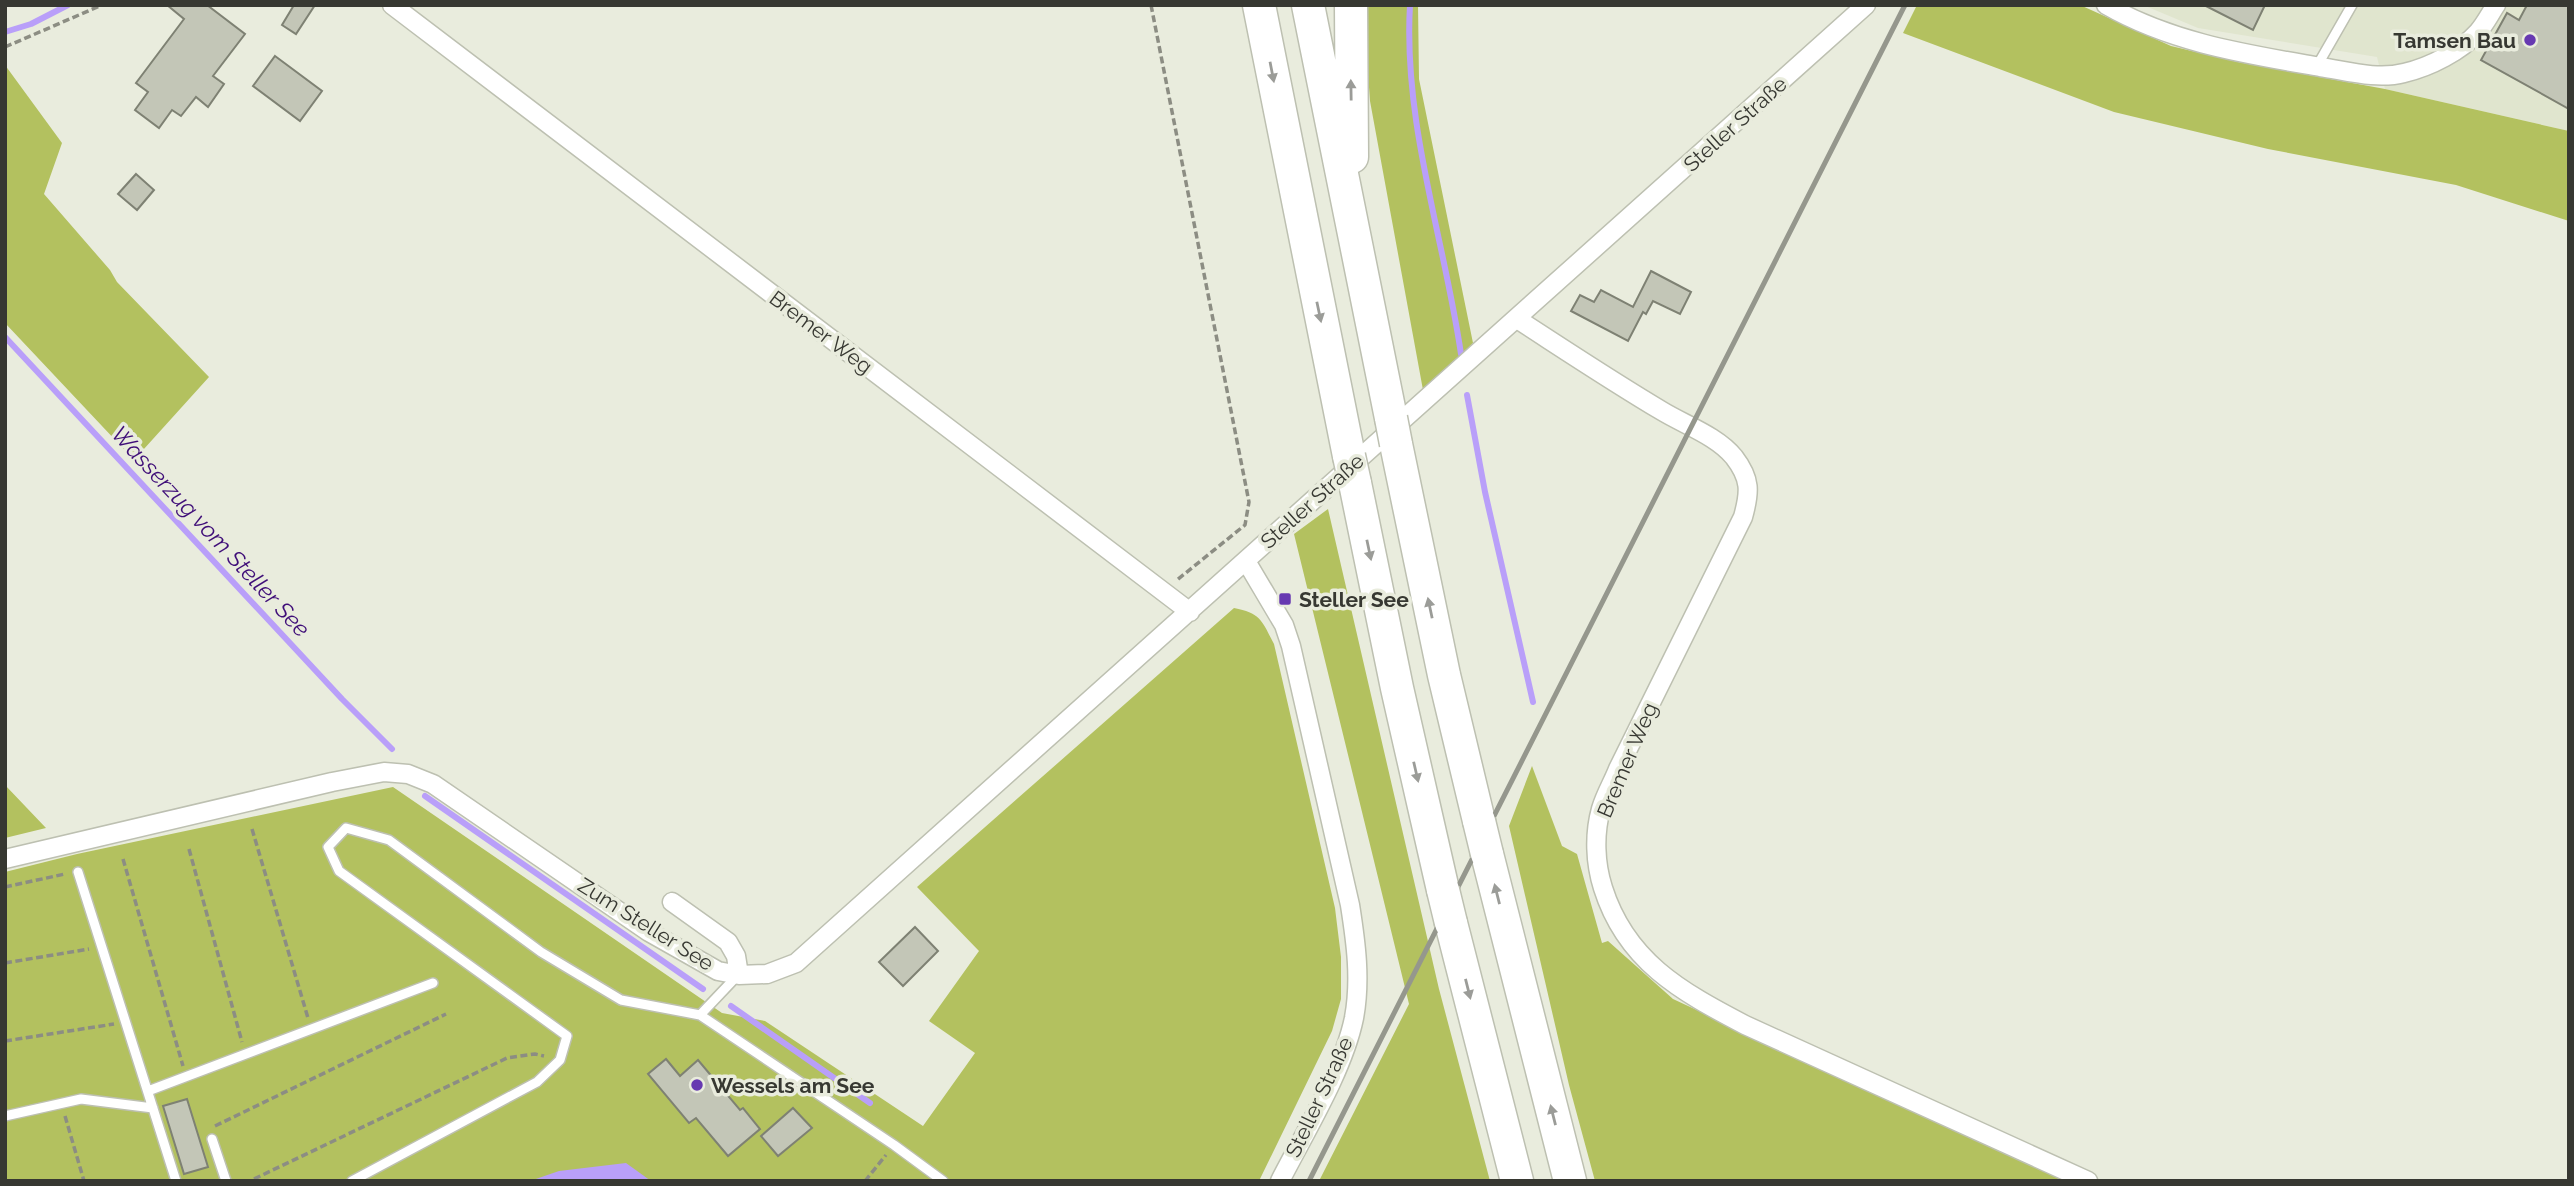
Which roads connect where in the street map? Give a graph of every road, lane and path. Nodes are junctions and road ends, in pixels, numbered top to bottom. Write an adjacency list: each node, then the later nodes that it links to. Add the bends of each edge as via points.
1 (102, 5): 11 (path)
2 (392, 5): 16 (street, Bremer Weg)
3 (1151, 5): 16 (path, via 1249,502 1245,525)
4 (1259, 5): 51 (highway, one-way to 51, bridge, via 1443,890)
5 (1308, 5): 13 (highway)
6 (1351, 5): 13 (highway, one-way to 6)
7 (1866, 5): 14 (street, Steller Straße)
8 (2106, 5): 12 (street, via 2201,45)
9 (2352, 5): 12 (lane)
10 (2496, 5): 12 (street, via 2463,45 2420,68 2386,76)
11 (5, 47)
12 (2316, 66)
13 (1352, 232): 52 (highway, one-way to 13, bridge, via 1444,675)
14 (1517, 319): 15 (street, Steller Straße); 53 (street, Bremer Weg, via 1712,439 1732,455 1749,492 1743,517 1601,809 1595,850 1599,876 1614,920 1626,939 1680,987 1745,1025)
15 (1246, 561): 17 (street); 50 (street, Steller Straße, via 1284,625 1291,646 1357,947 1354,1020)
16 (1162, 591): 17 (street, Bremer Weg)
17 (1190, 612): 27 (street, Zum Steller See, via 809,953 767,974)
18 (252, 829): 32 (path)
19 (188, 849): 34 (path)
20 (5, 859): 27 (street, Zum Steller See, via 332,782 384,772 408,774 433,784 649,932 718,971)
21 (123, 859): 36 (path)
22 (78, 872): 23 (path); 25 (lane)
23 (5, 887)
24 (672, 902): 27 (street, via 728,942 736,956)
25 (102, 947): 26 (path); 31 (lane)
26 (5, 963)
27 (738, 975): 30 (lane)
28 (433, 983): 32 (lane)
29 (446, 1014): 41 (path, via 210,1129)
30 (700, 1015): 35 (lane, via 621,1000 541,952 389,841 346,828 328,847 339,871 567,1036); 42 (lane)
31 (126, 1023): 33 (path); 37 (lane)
32 (312, 1029): 34 (lane)
33 (5, 1041)
34 (245, 1054): 36 (lane)
35 (560, 1060): 43 (path, via 534,1054 506,1058); 47 (lane, via 537,1082)
36 (186, 1077): 37 (lane)
37 (148, 1091): 39 (lane)
38 (62, 1104): 39 (lane, via 81,1099); 40 (lane); 44 (path)
39 (153, 1108): 45 (lane)
40 (5, 1116)
41 (212, 1139): 46 (lane)
42 (894, 1145): 48 (path); 49 (lane)
43 (254, 1179)
44 (84, 1181)
45 (176, 1181)
46 (226, 1181)
47 (352, 1181)
48 (865, 1181)
49 (943, 1181)
50 (1280, 1181)
51 (1517, 1181)
52 (1570, 1181)
53 (2088, 1181)

